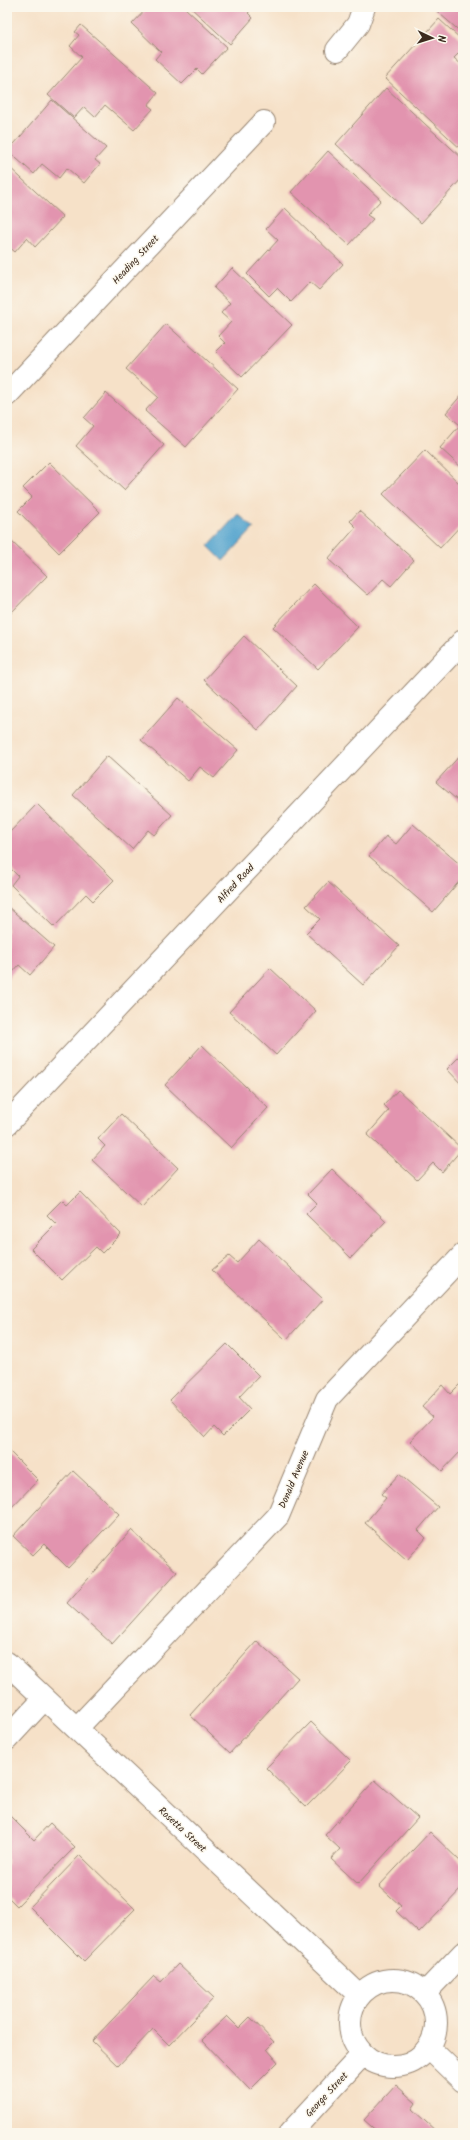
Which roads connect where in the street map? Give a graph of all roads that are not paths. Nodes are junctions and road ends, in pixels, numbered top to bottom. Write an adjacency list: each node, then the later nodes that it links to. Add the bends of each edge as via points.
1 (364, 7): 2 (street, via 358,24)
2 (337, 50)
3 (264, 122): 4 (street, Heading Street)
4 (7, 395)
5 (463, 642): 6 (street, Alfred Road)
6 (7, 1124)
7 (463, 1255): 10 (street, Donald Avenue, via 328,1399 278,1516)
8 (7, 1664): 9 (street, Rosetta Street)
9 (44, 1699): 10 (street, Rosetta Street); 11 (street)
10 (77, 1728): 14 (street, Rosetta Street)
11 (7, 1739)
12 (463, 1953): 13 (street)
13 (425, 1993): 14 (street, via 407,1981 385,1980 369,1986); 15 (street, via 433,2004 437,2028)
14 (359, 1995): 16 (street, via 350,2015 350,2029 354,2043)
15 (429, 2048): 16 (street, via 409,2064 389,2066 374,2062); 17 (street)
16 (363, 2054): 18 (street, George Street)
17 (463, 2081)
18 (290, 2133)

